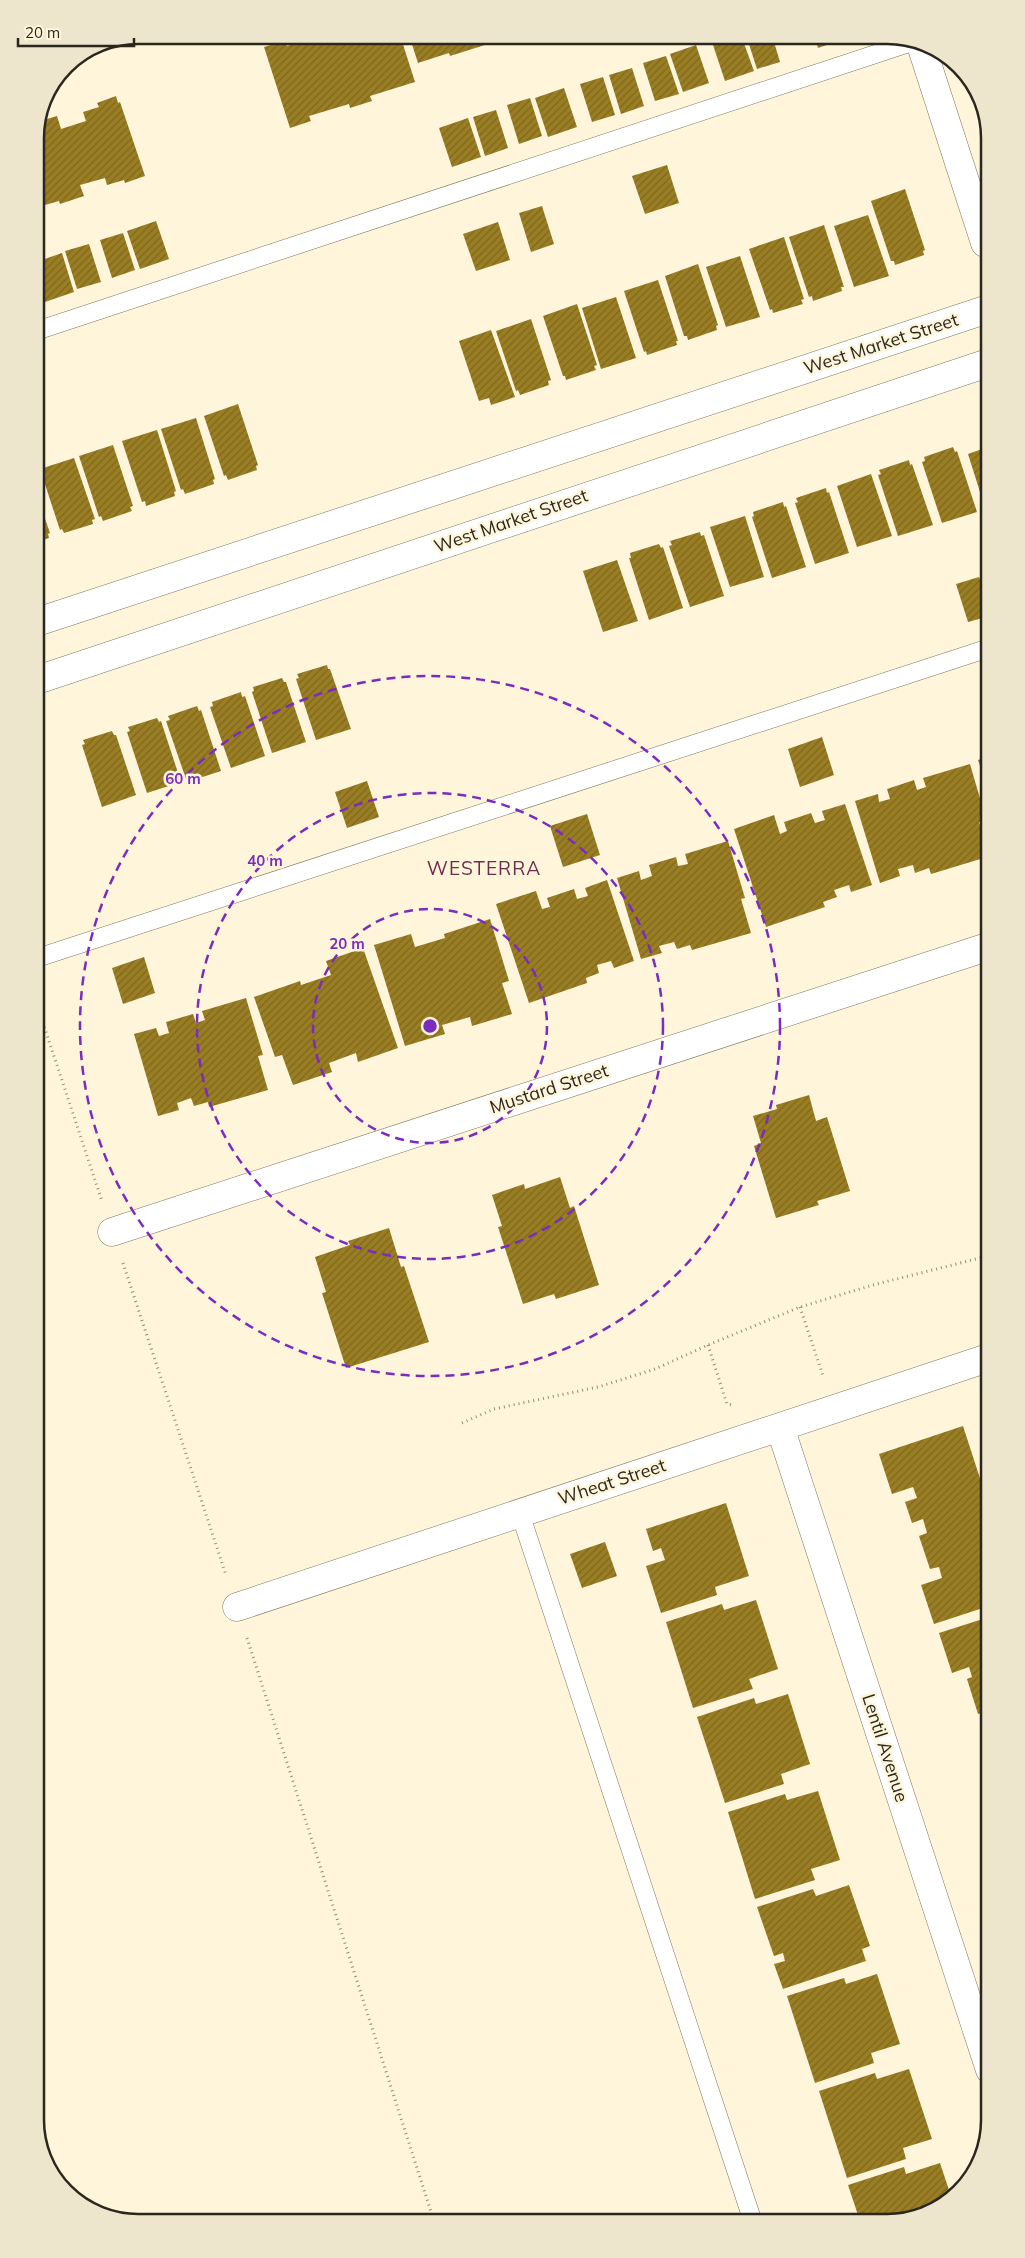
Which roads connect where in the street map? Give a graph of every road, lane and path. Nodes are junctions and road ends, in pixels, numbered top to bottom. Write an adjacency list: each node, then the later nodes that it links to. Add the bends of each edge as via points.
1 (902, 45): 5 (lane)
2 (923, 51): 3 (street)
3 (981, 230)
4 (981, 311): 7 (street, West Market Street)
5 (44, 328)
6 (981, 365): 9 (street, West Market Street)
7 (44, 619)
8 (981, 651): 11 (lane)
9 (44, 678)
10 (981, 948): 12 (street, Mustard Street)
11 (44, 956)
12 (112, 1232)
13 (981, 1258): 14 (path)
14 (800, 1307): 15 (path); 17 (path, via 824,1376)
15 (708, 1345): 18 (path, via 656,1369 598,1387 494,1409); 19 (path, via 727,1404)
16 (981, 1360): 19 (street, Wheat Street)
17 (817, 1383)
18 (462, 1423)
19 (780, 1426): 20 (street, Wheat Street); 22 (street, Lentil Avenue)
20 (520, 1513): 21 (street, Wheat Street); 23 (lane)
21 (237, 1607)
22 (981, 2042)
23 (750, 2214)

